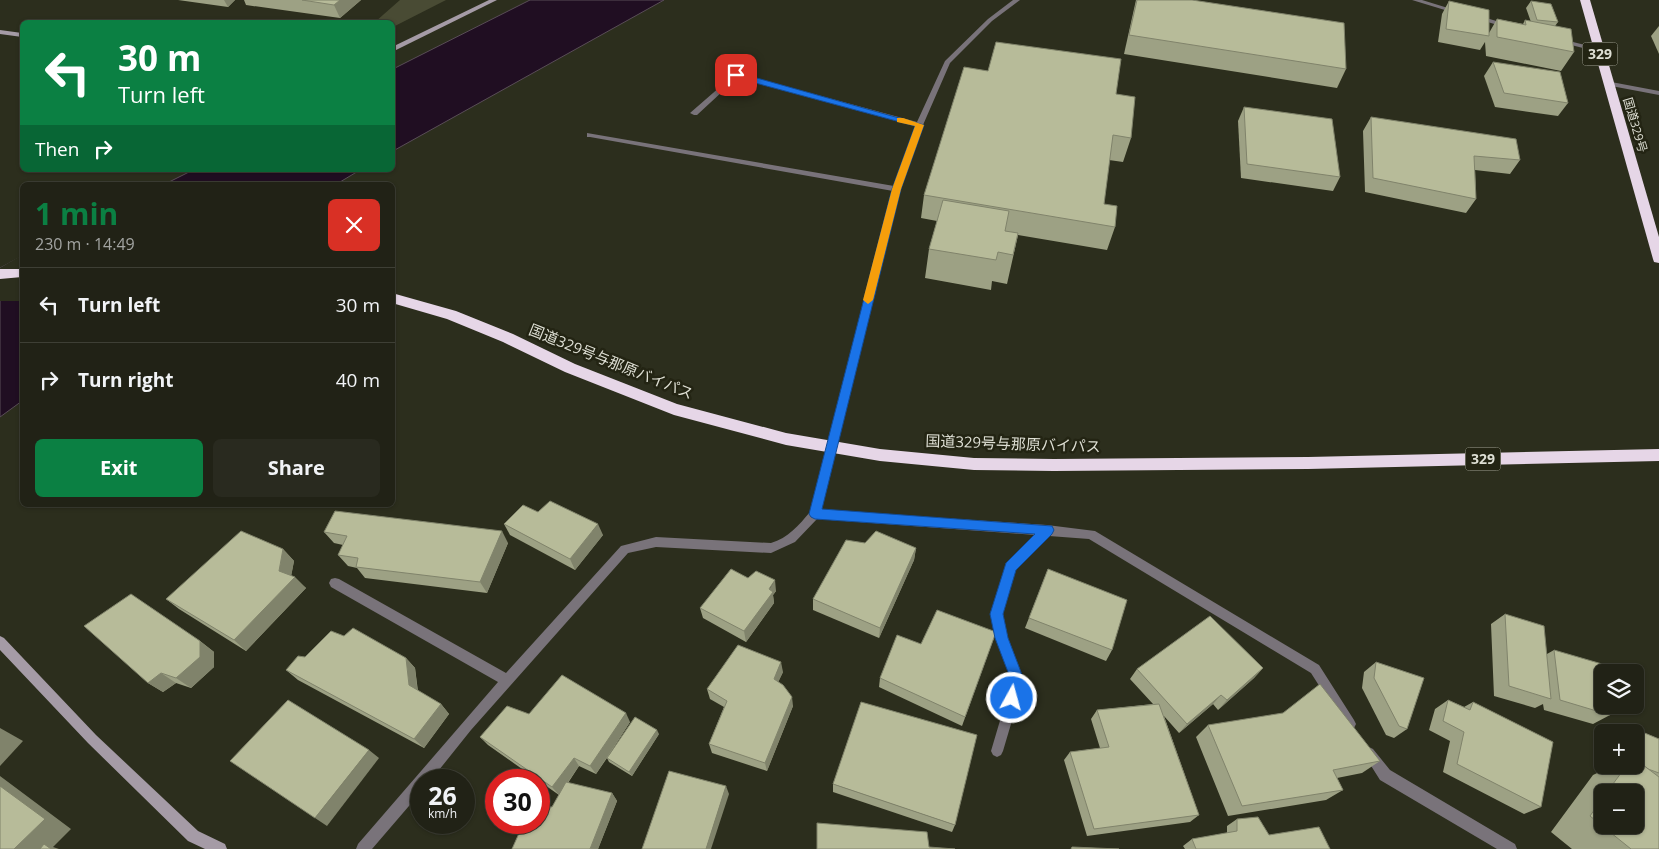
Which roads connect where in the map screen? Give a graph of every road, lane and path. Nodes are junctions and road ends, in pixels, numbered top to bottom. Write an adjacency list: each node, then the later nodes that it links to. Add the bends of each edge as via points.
1 (494, 0): 11 (street)
2 (1017, 0): 16 (street, via 990,20 947,62)
3 (1415, 0): 5 (street)
4 (1585, 0): 12 (highway, 国道329号 / 329)
5 (1462, 13)
6 (1471, 16): 7 (street)
7 (1516, 28)
8 (0, 32): 9 (street)
9 (20, 35)
10 (1552, 38): 12 (street)
11 (395, 49)
12 (1599, 50): 13 (highway, 国道329号 / 329)
13 (1609, 83): 14 (street); 19 (highway, 国道329号 / 329)
14 (1659, 93)
15 (694, 113): 16 (street, via 736,75)
16 (919, 125): 18 (street)
17 (590, 135): 18 (street)
18 (897, 189): 23 (street)
19 (1659, 258)
20 (20, 273): 21 (highway)
21 (0, 274)
22 (395, 299): 23 (highway, 国道329号与那原バイパス / 329, via 508,338 570,368 674,409 786,440)
23 (831, 448): 24 (highway, 国道329号与那原バイパス / 329, via 974,464 1054,465); 25 (street)
24 (1659, 455)
25 (815, 514): 26 (street); 29 (street, via 796,536 771,548 656,542 625,549)
26 (1047, 530): 30 (street, via 1010,567 997,614 1002,638 1018,680); 35 (street, via 1091,534 1315,669 1385,776)
27 (335, 583): 29 (street)
28 (0, 642): 33 (street, via 92,739 193,836)
29 (507, 680): 31 (street)
30 (997, 751)
31 (432, 769)
32 (410, 795): 34 (street)
33 (220, 849)
34 (363, 849)
35 (1510, 849)

